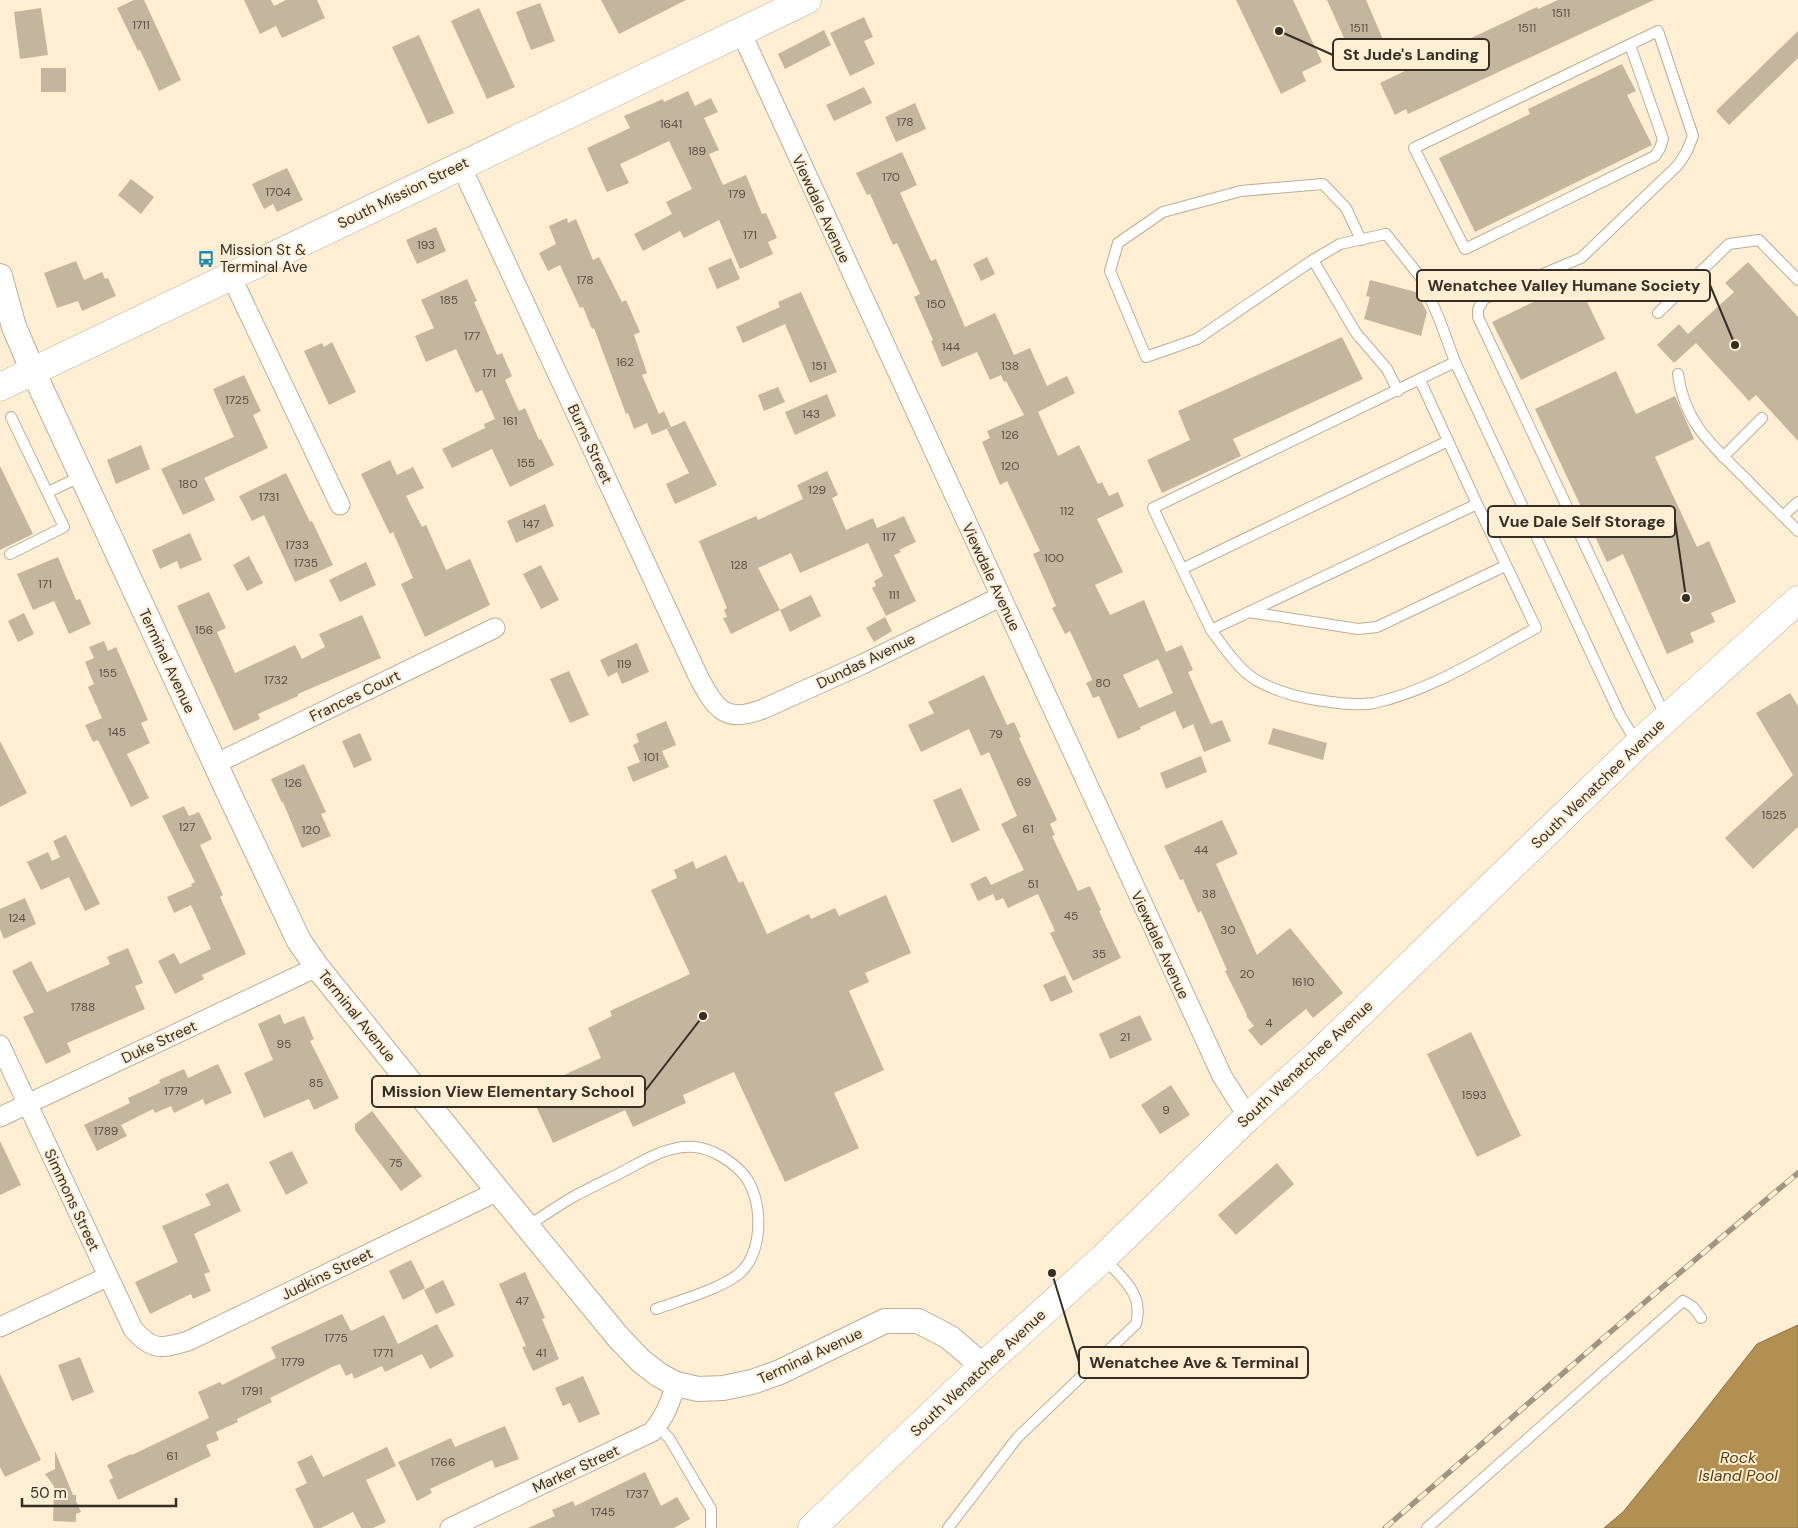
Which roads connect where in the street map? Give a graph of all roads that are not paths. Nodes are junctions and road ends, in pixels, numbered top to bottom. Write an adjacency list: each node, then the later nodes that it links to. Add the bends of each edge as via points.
1 (806, 0): 2 (main road, South Mission Street)
2 (741, 32): 4 (main road, South Mission Street); 31 (street, Viewdale Avenue)
3 (1630, 45): 3 (lane, via 1414,148 1465,249 1655,156 1663,138); 37 (lane, via 1658,31 1693,136 1687,150 1678,165 1581,258 1484,299 1478,309 1478,317)
4 (461, 166): 8 (main road, South Mission Street); 36 (street, Burns Street, via 699,678 712,701)
5 (1361, 240): 6 (lane, via 1340,244); 6 (lane, via 1346,208 1323,184 1241,191 1163,212 1118,243 1110,271 1146,357 1197,339); 11 (lane, via 1386,234 1422,279)
6 (1313, 260): 16 (lane, via 1356,333 1387,369)
7 (0, 276): 12 (street, Terminal Avenue, via 14,327)
8 (230, 276): 12 (main road, South Mission Street); 25 (street)
9 (1798, 280): 10 (lane, via 1759,240 1729,244)
10 (1658, 312)
11 (1455, 362): 14 (lane); 38 (lane, via 1620,715)
12 (33, 371): 15 (main road, South Mission Street); 21 (street, Terminal Avenue)
13 (1678, 374): 20 (lane, via 1691,416 1705,439)
14 (1420, 380): 16 (lane); 19 (lane)
15 (0, 387)
16 (1398, 391): 30 (lane, via 1153,508)
17 (11, 417): 22 (lane)
18 (1762, 418): 20 (lane)
19 (1448, 441): 24 (lane); 30 (lane)
20 (1723, 457): 26 (lane)
21 (82, 476): 22 (lane); 39 (street, Terminal Avenue)
22 (48, 492): 28 (lane, via 64,527)
23 (1798, 502): 26 (lane)
24 (1477, 504): 29 (lane); 33 (lane)
25 (340, 505)
26 (1783, 516): 27 (lane)
27 (1798, 531)
28 (10, 554)
29 (1505, 566): 33 (lane, via 1377,627 1358,629); 35 (lane, via 1536,628 1406,694 1372,703 1336,703 1300,698 1277,690 1255,680)
30 (1182, 569): 35 (lane)
31 (1000, 597): 36 (street, Dundas Avenue, via 762,709 748,715); 44 (street, Viewdale Avenue, via 1222,1076)
32 (1798, 600): 37 (main road, South Wenatchee Avenue)
33 (1249, 612): 35 (lane)
34 (495, 628): 39 (street, Frances Court)
35 (1211, 630)
36 (729, 714)
37 (1666, 719): 38 (main road, South Wenatchee Avenue)
38 (1638, 744): 44 (main road, South Wenatchee Avenue, via 1317,1055)
39 (215, 764): 40 (street, Terminal Avenue, via 299,941)
40 (317, 967): 42 (street, Duke Street); 45 (street, Terminal Avenue)
41 (0, 1045): 42 (street, Simmons Street)
42 (28, 1104): 43 (street, Duke Street); 48 (street, Simmons Street)
43 (0, 1117)
44 (1248, 1117): 47 (main road, South Wenatchee Avenue)
45 (498, 1191): 46 (street, Terminal Avenue); 52 (street, Judkins Street, via 188,1341)
46 (528, 1226): 49 (lane, via 572,1197 666,1150 694,1147 711,1150 744,1175 754,1197 759,1220 751,1259 742,1272 723,1284); 54 (street, Terminal Avenue, via 618,1337 641,1361)
47 (1103, 1258): 53 (main road, South Wenatchee Avenue); 59 (lane, via 1133,1290 1139,1314 1136,1324 1017,1438)
48 (107, 1276): 51 (street); 52 (street, Simmons Street, via 132,1329 143,1341)
49 (656, 1309)
50 (1701, 1318): 60 (lane, via 1693,1307 1683,1301)
51 (0, 1327)
52 (154, 1346)
53 (983, 1366): 54 (street, Terminal Avenue, via 949,1337 918,1321 885,1321 780,1372 752,1382 698,1389); 58 (main road, South Wenatchee Avenue)
54 (676, 1384): 55 (street, Marker Street, via 670,1405)
55 (657, 1426): 56 (street, Marker Street, via 635,1442); 57 (lane, via 669,1438 710,1508)
56 (450, 1528)
57 (711, 1528)
58 (812, 1528)
59 (948, 1528)
60 (1426, 1528)

